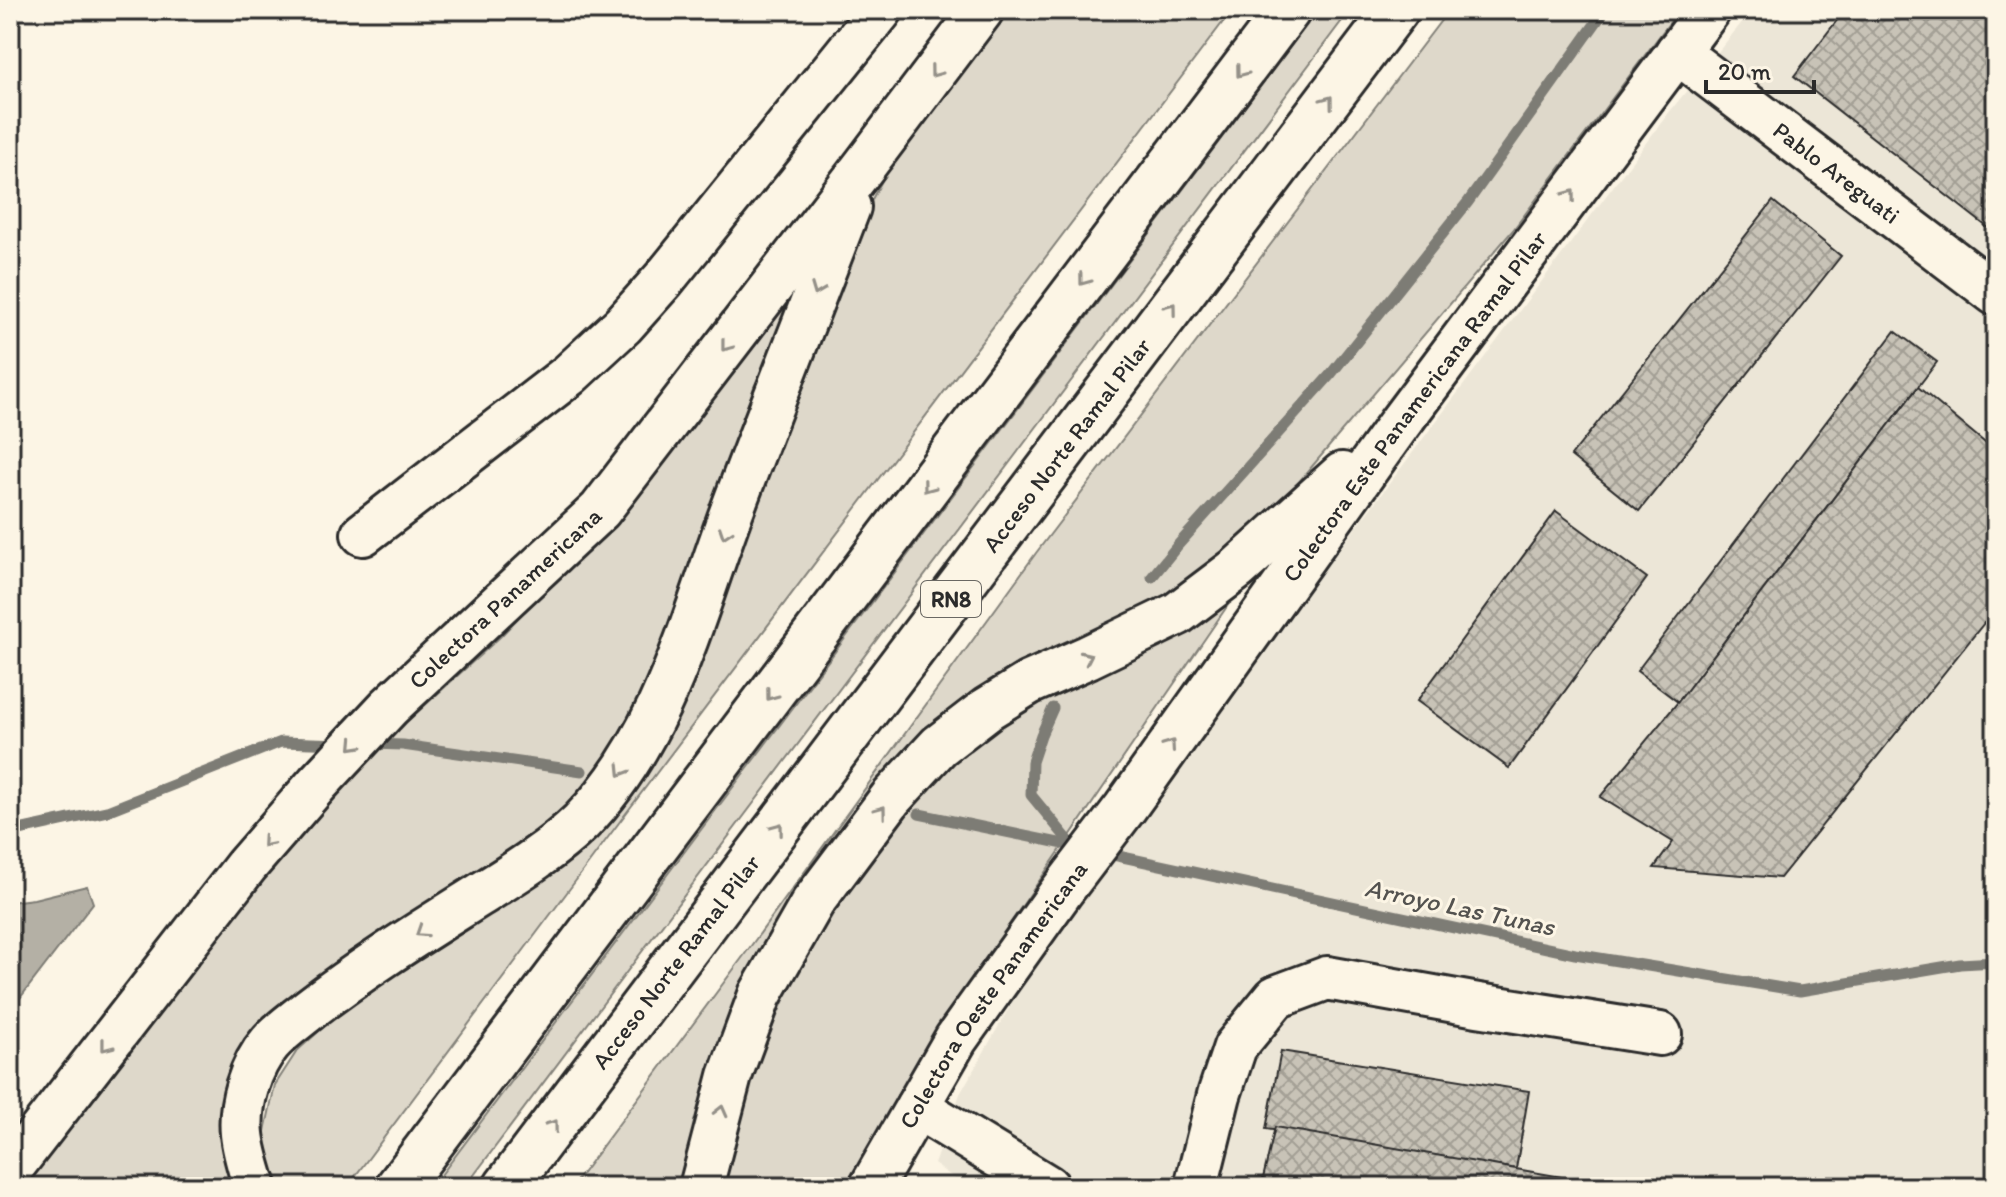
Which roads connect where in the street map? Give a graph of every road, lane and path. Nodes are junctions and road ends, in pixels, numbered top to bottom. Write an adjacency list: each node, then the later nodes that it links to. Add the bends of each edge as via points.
1 (881, 10): 10 (street, via 623,325 569,375)
2 (982, 10): 7 (street, Colectora Panamericana, one-way to 7)
3 (1288, 10): 17 (highway, one-way to 17)
4 (1396, 10): 18 (highway, Acceso Norte Ramal Pilar / RN8, one-way to 4)
5 (1709, 10): 6 (street, Colectora Este Panamericana Ramal Pilar)
6 (1677, 52): 8 (street, Pablo Areguati); 9 (street, Colectora Este Panamericana Ramal Pilar, one-way to 6)
7 (865, 165): 14 (street, Colectora Panamericana, one-way to 14, via 600,510 389,707 318,783 246,866); 16 (street, one-way to 16, via 694,623 638,744 611,787 545,852 344,983 269,1044 252,1071 244,1103 242,1131)
8 (1996, 294)
9 (1399, 424): 11 (street, Colectora Este Panamericana Ramal Pilar, one-way to 9); 19 (street, one-way to 9, via 730,1076 760,995 813,902 891,798 939,746 987,709 1029,683 1177,614 1238,568)
10 (363, 534)
11 (1125, 808): 13 (street, Colectora Oeste Panamericana, via 956,1039)
12 (1660, 1034): 21 (street, via 1327,978 1276,997 1235,1047)
13 (917, 1107): 15 (street, Colectora Oeste Panamericana); 20 (street)
14 (10, 1170)
15 (885, 1181)
16 (255, 1187)
17 (398, 1187)
18 (506, 1187)
19 (701, 1187)
20 (1048, 1187)
21 (1196, 1187)

